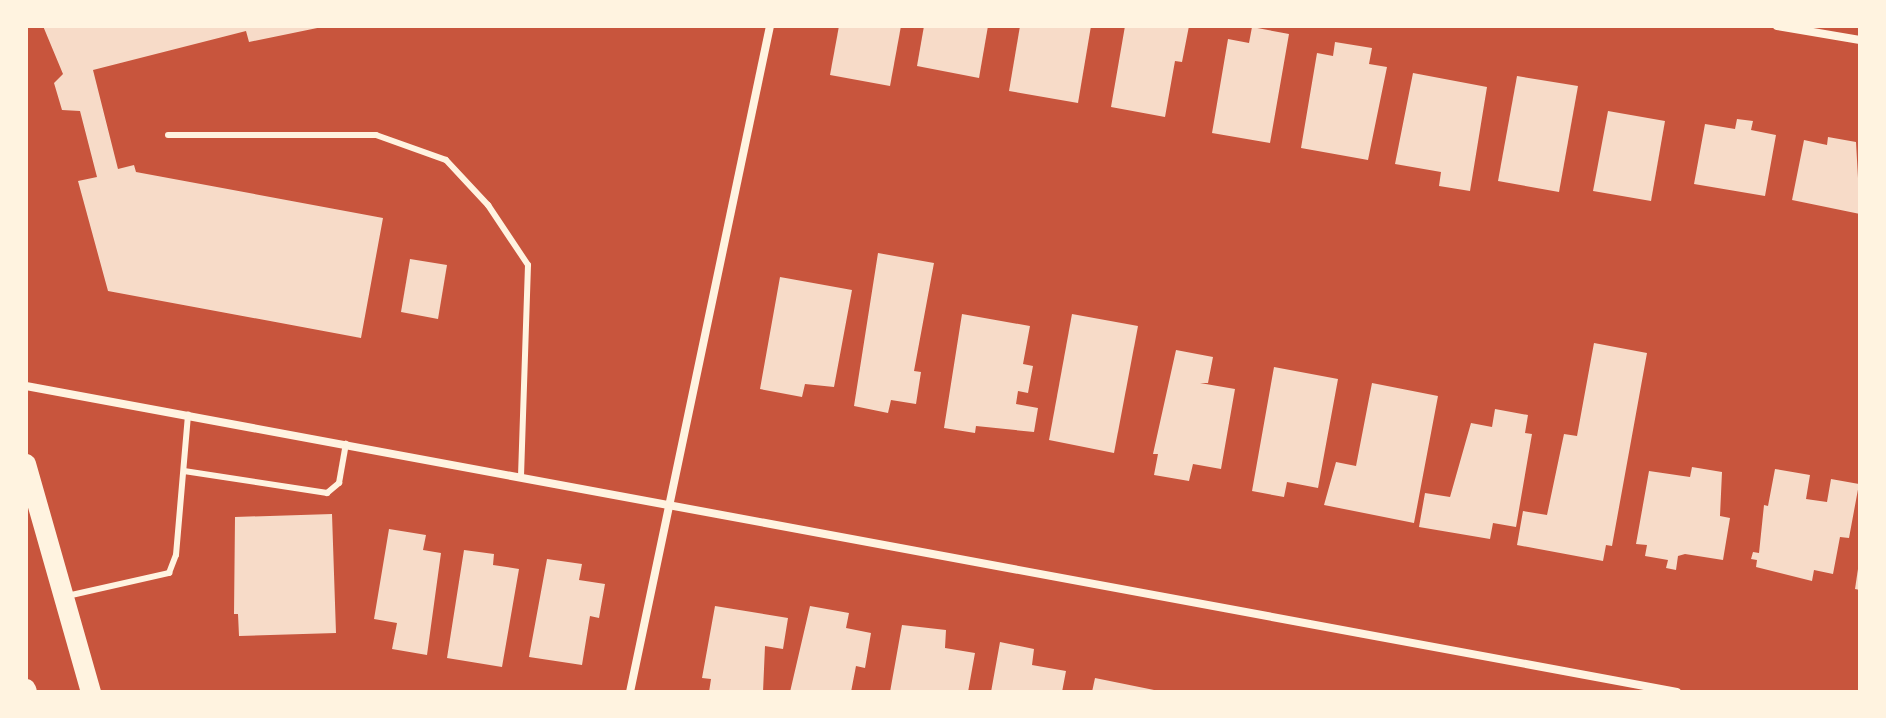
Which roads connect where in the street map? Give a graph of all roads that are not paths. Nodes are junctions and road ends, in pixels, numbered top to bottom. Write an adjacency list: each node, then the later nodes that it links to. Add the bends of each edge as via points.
1 (770, 26): 11 (street)
2 (1777, 26): 3 (street)
3 (1860, 40)
4 (168, 135): 10 (lane, via 376,135 446,160 488,205 528,265)
5 (26, 386): 6 (street)
6 (188, 415): 7 (street); 9 (lane)
7 (346, 444): 9 (lane, via 339,483 327,493); 10 (street)
8 (26, 464): 12 (main road)
9 (184, 471): 12 (lane, via 176,555 169,573)
10 (521, 476): 11 (street)
11 (669, 502): 14 (street); 15 (street)
12 (64, 596): 13 (main road)
13 (91, 692)
14 (630, 692)
15 (1677, 692)

